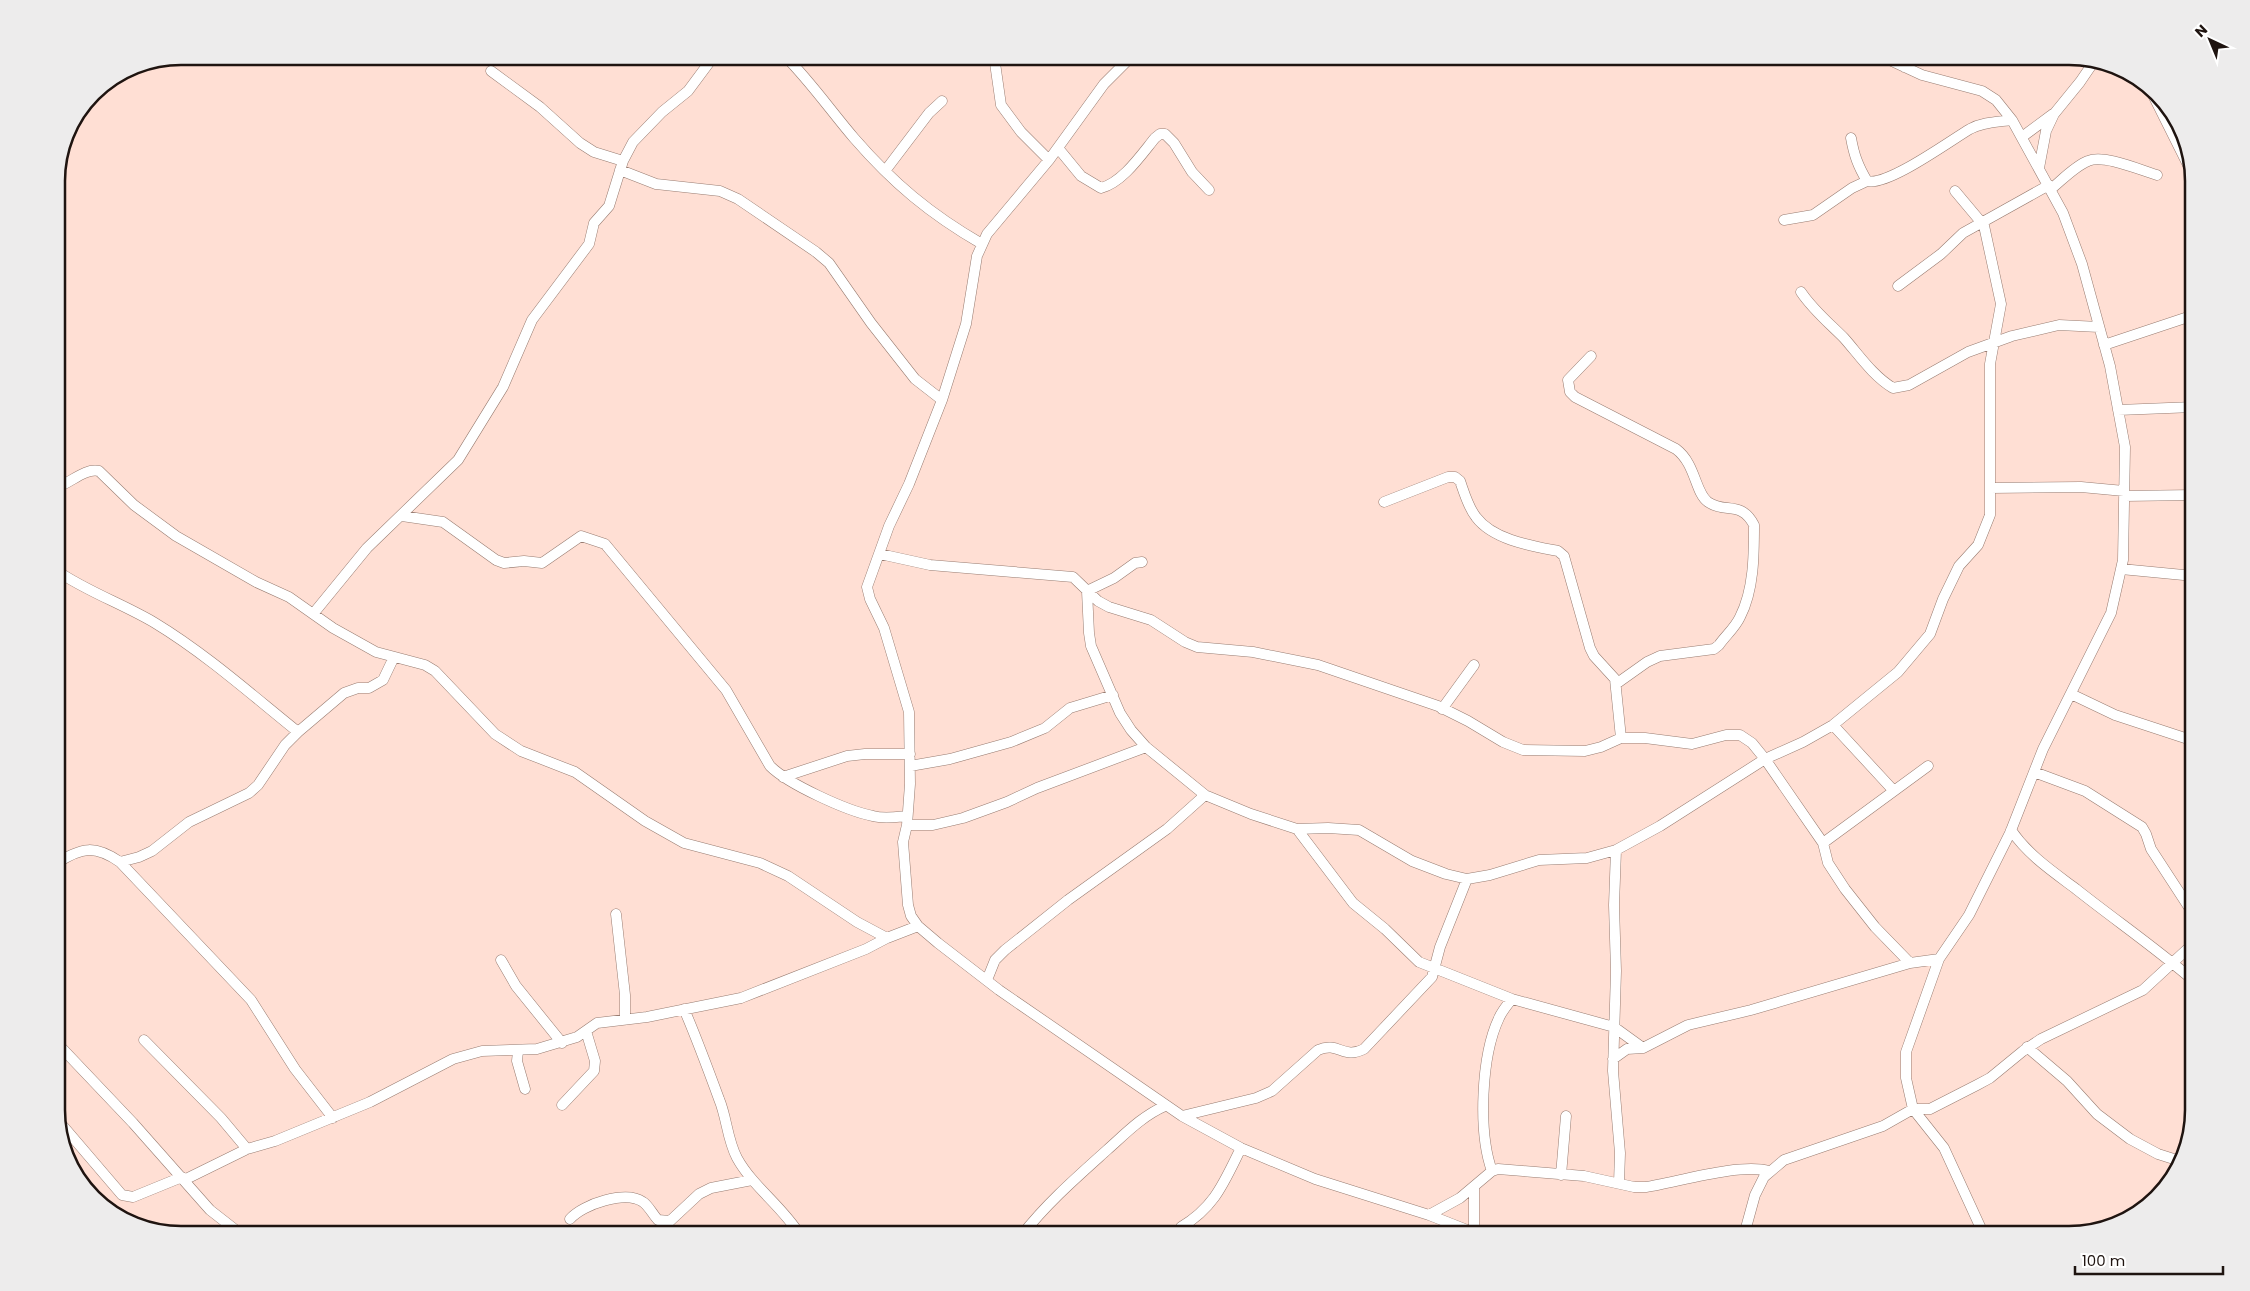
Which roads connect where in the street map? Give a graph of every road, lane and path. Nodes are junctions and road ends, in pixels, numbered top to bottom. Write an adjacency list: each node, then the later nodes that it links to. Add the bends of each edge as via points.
1 (707, 65): 18 (street, via 688,91 633,142)
2 (793, 65): 20 (street)
3 (995, 65): 17 (street, via 1001,105 1020,132)
4 (1123, 65): 15 (street, via 1104,84)
5 (1900, 65): 6 (street)
6 (1904, 67): 12 (street, via 1982,91 1996,100)
7 (2090, 67): 10 (street)
8 (491, 71): 18 (street, via 580,143)
9 (942, 101): 20 (street)
10 (2054, 114): 13 (street); 19 (street, via 2046,131)
11 (2163, 114): 16 (street)
12 (2012, 120): 13 (street); 22 (street, via 1988,122 1971,128 1914,164 1884,179)
13 (2022, 136): 19 (street)
14 (1851, 138): 22 (street, via 1855,159)
15 (1058, 148): 17 (street); 24 (street, via 1081,176 1101,188 1122,176 1155,138 1165,134)
16 (2180, 148)
17 (1049, 160): 28 (street)
18 (622, 166): 36 (street, via 656,184 720,191 738,199 816,252 829,263 915,379); 44 (street, via 608,206 594,223 588,244 532,320 503,387 467,446 443,477)
19 (2039, 168): 23 (street)
20 (885, 171): 28 (street, via 920,204)
21 (2157, 175): 23 (street, via 2094,159 2086,161)
22 (1867, 180): 26 (street, via 1813,215)
23 (2050, 187): 27 (street); 32 (street, via 2082,264)
24 (1209, 190)
25 (1955, 191): 27 (street)
26 (1784, 220)
27 (1982, 222): 29 (street, via 1963,233); 33 (street, via 2001,304)
28 (982, 244): 36 (street, via 977,256 964,335)
29 (1898, 286)
30 (1801, 292): 33 (street, via 1882,382 1893,388 1909,385 1968,352)
31 (2185, 318): 34 (street)
32 (2099, 327): 33 (street, via 2059,326); 34 (street)
33 (1996, 341): 40 (street, via 1990,364)
34 (2104, 345): 38 (street)
35 (1591, 356): 54 (street, via 1568,380 1570,392 1676,449 1686,457 1703,498 1709,503 1744,512 1754,525 1753,568 1746,603 1737,622 1719,645 1660,656)
36 (942, 400): 45 (street)
37 (2185, 407): 38 (street)
38 (2118, 410): 41 (street, via 2125,447)
39 (65, 483): 51 (street, via 86,471 99,470 157,524 227,566 290,597)
40 (1990, 488): 41 (street, via 2081,487); 58 (street, via 1990,515 1986,528 1960,566 1926,641 1898,672)
41 (2124, 494): 42 (street); 47 (street)
42 (2185, 495)
43 (1384, 502): 54 (street, via 1455,477 1460,481 1476,518 1489,528 1509,538 1558,551 1567,562 1577,607 1594,656)
44 (402, 516): 51 (street, via 368,548); 68 (street, via 442,522 504,563 542,563 581,536 605,544 726,690 770,766)
45 (880, 554): 50 (street, via 930,565 1063,574 1073,576); 63 (street, via 867,587 884,628 908,706)
46 (1142, 562): 50 (street)
47 (2121, 569): 48 (street); 55 (street, via 2111,613)
48 (2185, 575)
49 (65, 576): 59 (street, via 188,645)
50 (1087, 591): 56 (street, via 1091,646); 57 (street, via 1109,607 1151,620 1197,647 1253,652 1318,665)
51 (313, 614): 52 (street, via 376,652)
52 (394, 658): 59 (street, via 383,680 369,688 344,693); 82 (street, via 425,665 435,671 495,734 521,751 575,772 684,843 752,861 788,876)
53 (1474, 665): 57 (street)
54 (1616, 684): 60 (street)
55 (2071, 694): 61 (street, via 2115,715); 67 (street)
56 (1113, 695): 62 (street, via 1131,730); 65 (street, via 1070,708 1045,728 1011,742)
57 (1442, 708): 60 (street, via 1523,750 1585,751)
58 (1833, 725): 64 (street); 69 (street)
59 (298, 732): 77 (street, via 284,745 258,785 249,793 189,822 152,851)
60 (1621, 738): 64 (street, via 1692,744 1726,735 1740,735 1752,743)
61 (2185, 738)
62 (1146, 747): 70 (street); 71 (street, via 962,818 932,825)
63 (910, 754): 65 (street); 68 (street, via 847,756)
64 (1765, 759): 74 (street); 75 (street, via 1668,822)
65 (910, 766): 71 (street)
66 (1928, 766): 69 (street)
67 (2034, 772): 73 (street); 79 (street, via 2085,791 2142,826 2151,849)
68 (783, 777): 71 (street, via 874,817)
69 (1893, 790): 74 (street)
70 (1205, 795): 72 (street); 90 (street, via 1167,829 1005,950 995,960)
71 (907, 821): 81 (street, via 903,842 908,905)
72 (1297, 829): 78 (street, via 1359,830 1412,861); 88 (street, via 1353,903 1419,962)
73 (2011, 830): 84 (street, via 1969,915); 86 (street, via 2022,846 2050,871)
74 (1823, 843): 87 (street, via 1828,863 1845,889 1875,927)
75 (1616, 850): 78 (street, via 1587,858 1539,860 1490,875); 94 (street)
76 (65, 858): 77 (street, via 80,850 94,850 103,851)
77 (120, 862): 109 (street, via 250,1000 295,1069)
78 (1467, 878): 88 (street, via 1440,947)
79 (2185, 900)
80 (616, 914): 93 (street)
81 (918, 926): 82 (street); 90 (street)
82 (887, 938): 92 (street, via 866,950 740,998)
83 (2185, 951): 86 (street)
84 (1939, 959): 87 (street); 106 (street, via 1906,1052 1906,1078)
85 (500, 960): 97 (street, via 516,986)
86 (2173, 962): 89 (street); 98 (street, via 2143,990)
87 (1910, 963): 99 (street, via 1688,1025)
88 (1435, 969): 91 (street); 107 (street, via 1422,989 1364,1049 1345,1053 1332,1046 1325,1047 1272,1091)
89 (2185, 973)
90 (987, 980): 105 (street)
91 (1512, 999): 94 (street); 114 (street, via 1499,1018 1487,1059 1484,1132)
92 (684, 1009): 93 (street); 118 (street, via 720,1099 731,1144)
93 (625, 1019): 95 (street, via 597,1023)
94 (1614, 1028): 99 (street); 102 (street)
95 (586, 1031): 97 (street); 104 (street, via 595,1061 594,1071)
96 (144, 1040): 112 (street)
97 (562, 1043): 100 (street)
98 (2027, 1047): 106 (street, via 1978,1085 1930,1109); 113 (street, via 2067,1081 2097,1114 2130,1139)
99 (1643, 1048): 102 (street, via 1627,1049)
100 (518, 1051): 103 (street, via 517,1061); 109 (street, via 482,1051 453,1059)
101 (65, 1053): 117 (street)
102 (1613, 1059): 119 (street)
103 (526, 1089)
104 (562, 1104)
105 (1165, 1106): 107 (street); 125 (street, via 1145,1117 1063,1189)
106 (1913, 1110): 115 (street, via 1868,1132 1784,1160); 130 (street, via 1944,1148)
107 (1182, 1116): 111 (street)
108 (1566, 1116): 116 (street)
109 (333, 1118): 112 (street)
110 (67, 1130): 117 (street, via 122,1195 133,1197)
111 (1241, 1148): 121 (street, via 1315,1179); 126 (street, via 1212,1202)
112 (247, 1149): 117 (street)
113 (2174, 1159)
114 (1492, 1171): 116 (street, via 1524,1170); 120 (street)
115 (1769, 1171): 119 (street, via 1730,1172 1634,1188); 129 (street, via 1755,1195)
116 (1561, 1175): 119 (street)
117 (183, 1178): 123 (street, via 215,1214)
118 (752, 1180): 122 (street, via 711,1188 698,1194 670,1221 658,1220 644,1202 626,1197 585,1207); 124 (street)
119 (1619, 1183)
120 (1474, 1188): 121 (street, via 1444,1209); 128 (street)
121 (1429, 1215): 127 (street)
122 (570, 1219)
123 (230, 1226)
124 (793, 1226)
125 (1030, 1226)
126 (1183, 1226)
127 (1456, 1226)
128 (1476, 1226)
129 (1746, 1226)
130 (1980, 1226)

